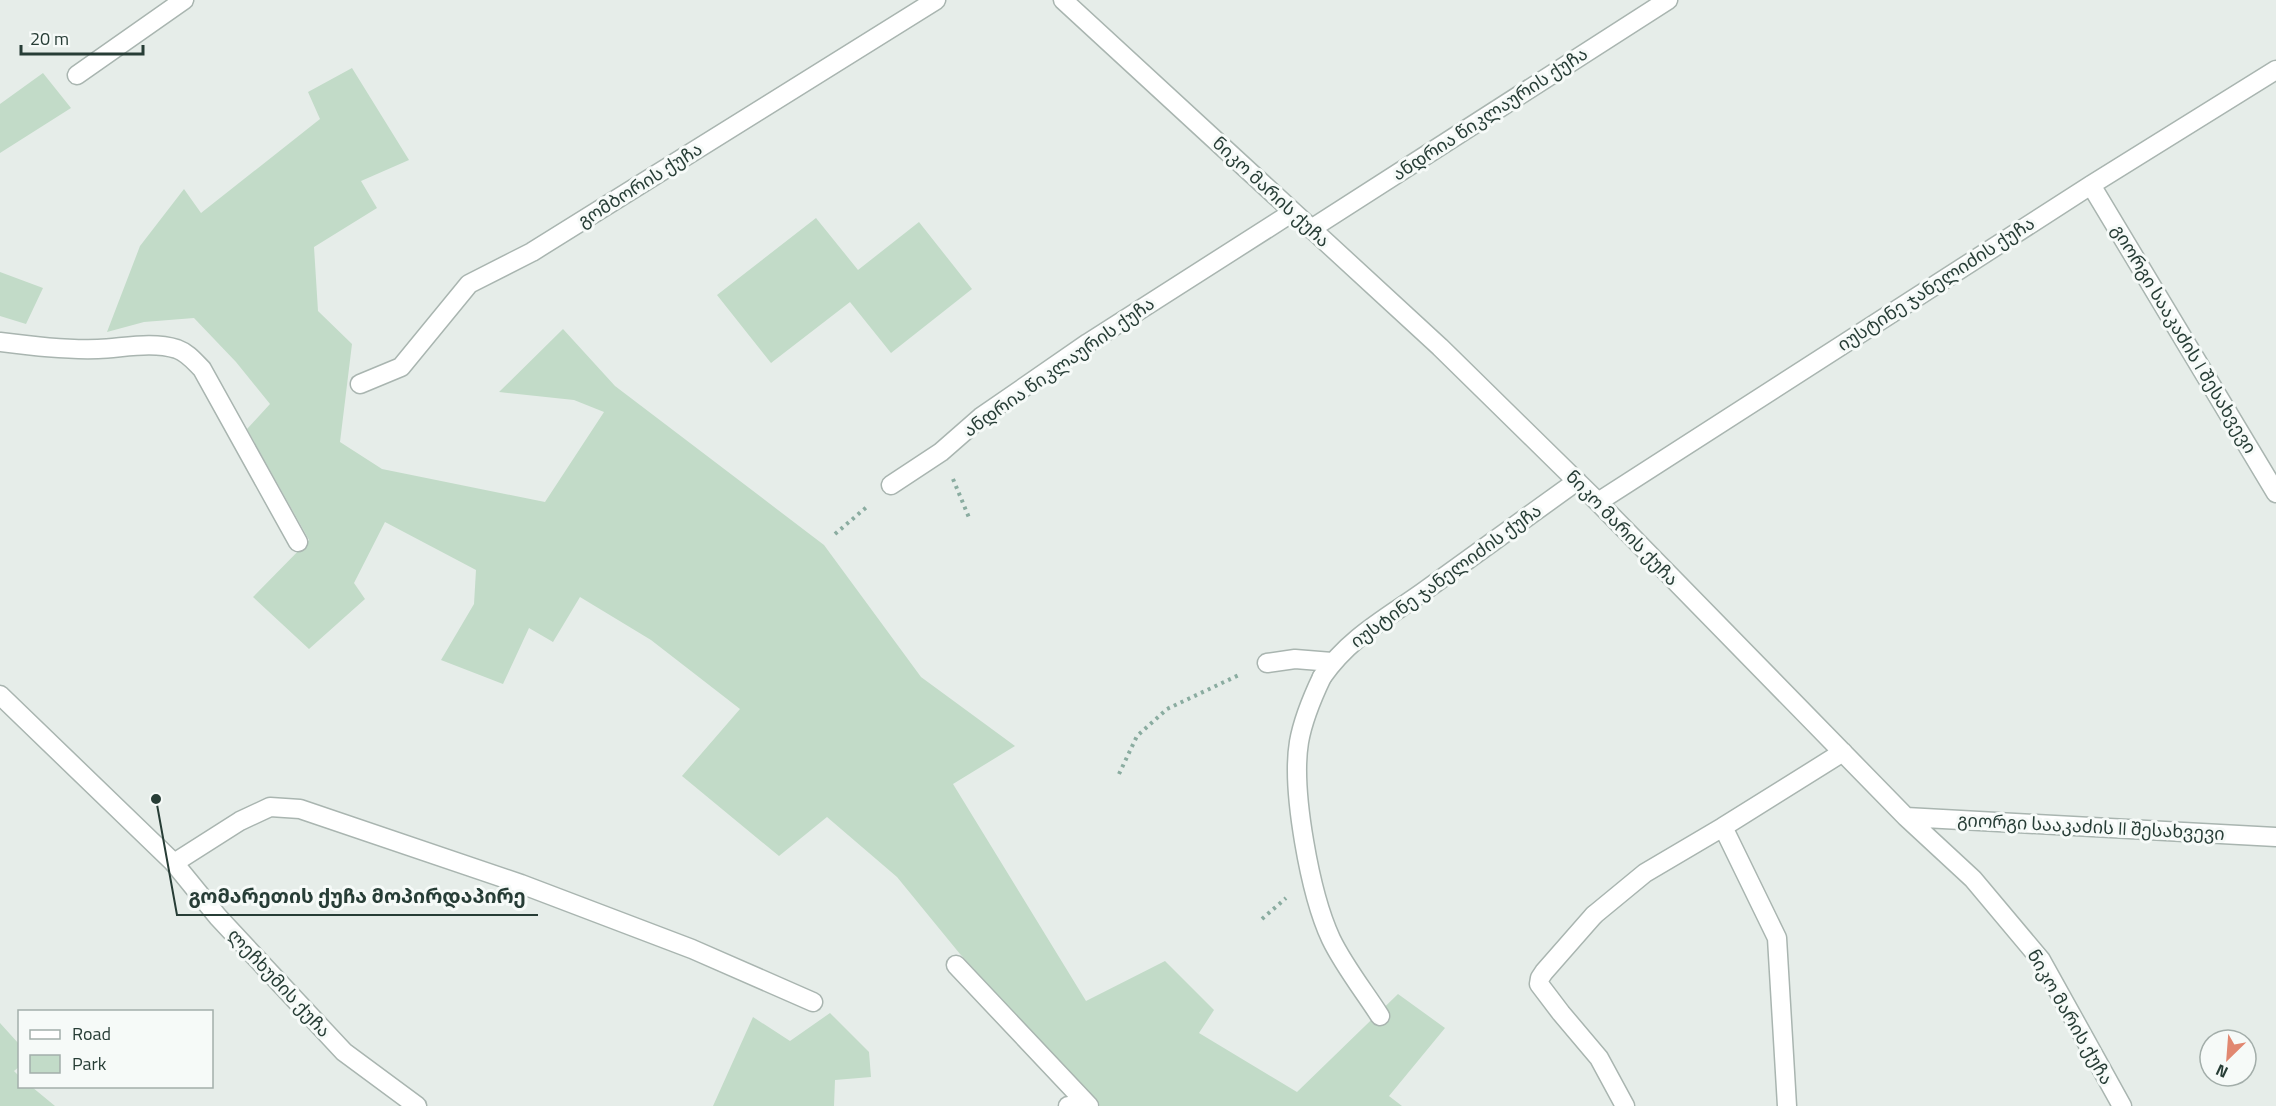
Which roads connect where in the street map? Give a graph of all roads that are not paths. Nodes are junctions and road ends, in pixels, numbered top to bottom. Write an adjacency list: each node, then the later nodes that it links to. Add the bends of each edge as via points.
1 (184, 0): 6 (street)
2 (936, 0): 11 (street, გომბორის ქუჩა, via 532,252 469,284 401,367)
3 (1063, 0): 8 (street, ნიკო მარის ქუჩა)
4 (1668, 0): 9 (street, ანდრია წიკლაურის ქუჩა)
5 (2276, 70): 7 (street, იუსტინე ჯანელიძის ქუჩა)
6 (77, 75)
7 (2091, 184): 14 (street, გიორგი სააკაძის I შესახვევი); 15 (street, იუსტინე ჯანელიძის ქუჩა)
8 (1293, 212): 9 (street, ნიკო მარის ქუჩა); 13 (street, ანდრია წიკლაურის ქუჩა, via 1088,343)
9 (1311, 229): 12 (street, ნიკო მარის ქუჩა, via 1440,347)
10 (0, 342): 16 (street, via 62,349 156,345 177,349 191,357 202,369)
11 (360, 384)
12 (1576, 481): 15 (street, ნიკო მარის ქუჩა); 18 (street, იუსტინე ჯანელიძის ქუჩა, via 1357,637)
13 (891, 485)
14 (2276, 493)
15 (1598, 502): 20 (street, ნიკო მარის ქუჩა)
16 (298, 542)
17 (1267, 663): 18 (street, via 1295,659)
18 (1327, 670): 27 (street, იუსტინე ჯანელიძის ქუჩა, via 1308,707 1299,743 1298,794 1311,877 1331,938)
19 (0, 695): 24 (street, ლეჩხუმის ქუჩა)
20 (1843, 752): 21 (street, ნიკო მარის ქუჩა); 22 (street)
21 (1906, 818): 23 (street, გიორგი სააკაძის II შესახვევი); 32 (street, ნიკო მარის ქუჩა, via 1973,879 2041,960)
22 (1723, 826): 30 (street, via 1645,873 1594,915 1540,978 1539,984 1599,1058); 31 (street, via 1777,938)
23 (2276, 837)
24 (174, 863): 26 (street, via 240,821 270,807 300,809 521,884 692,949); 28 (street, ლეჩხუმის ქუჩა, via 218,917 344,1052)
25 (956, 965): 29 (street)
26 (813, 1002)
27 (1380, 1016)
28 (417, 1106)
29 (1089, 1106)
30 (1625, 1106)
31 (1787, 1106)
32 (2122, 1106)

